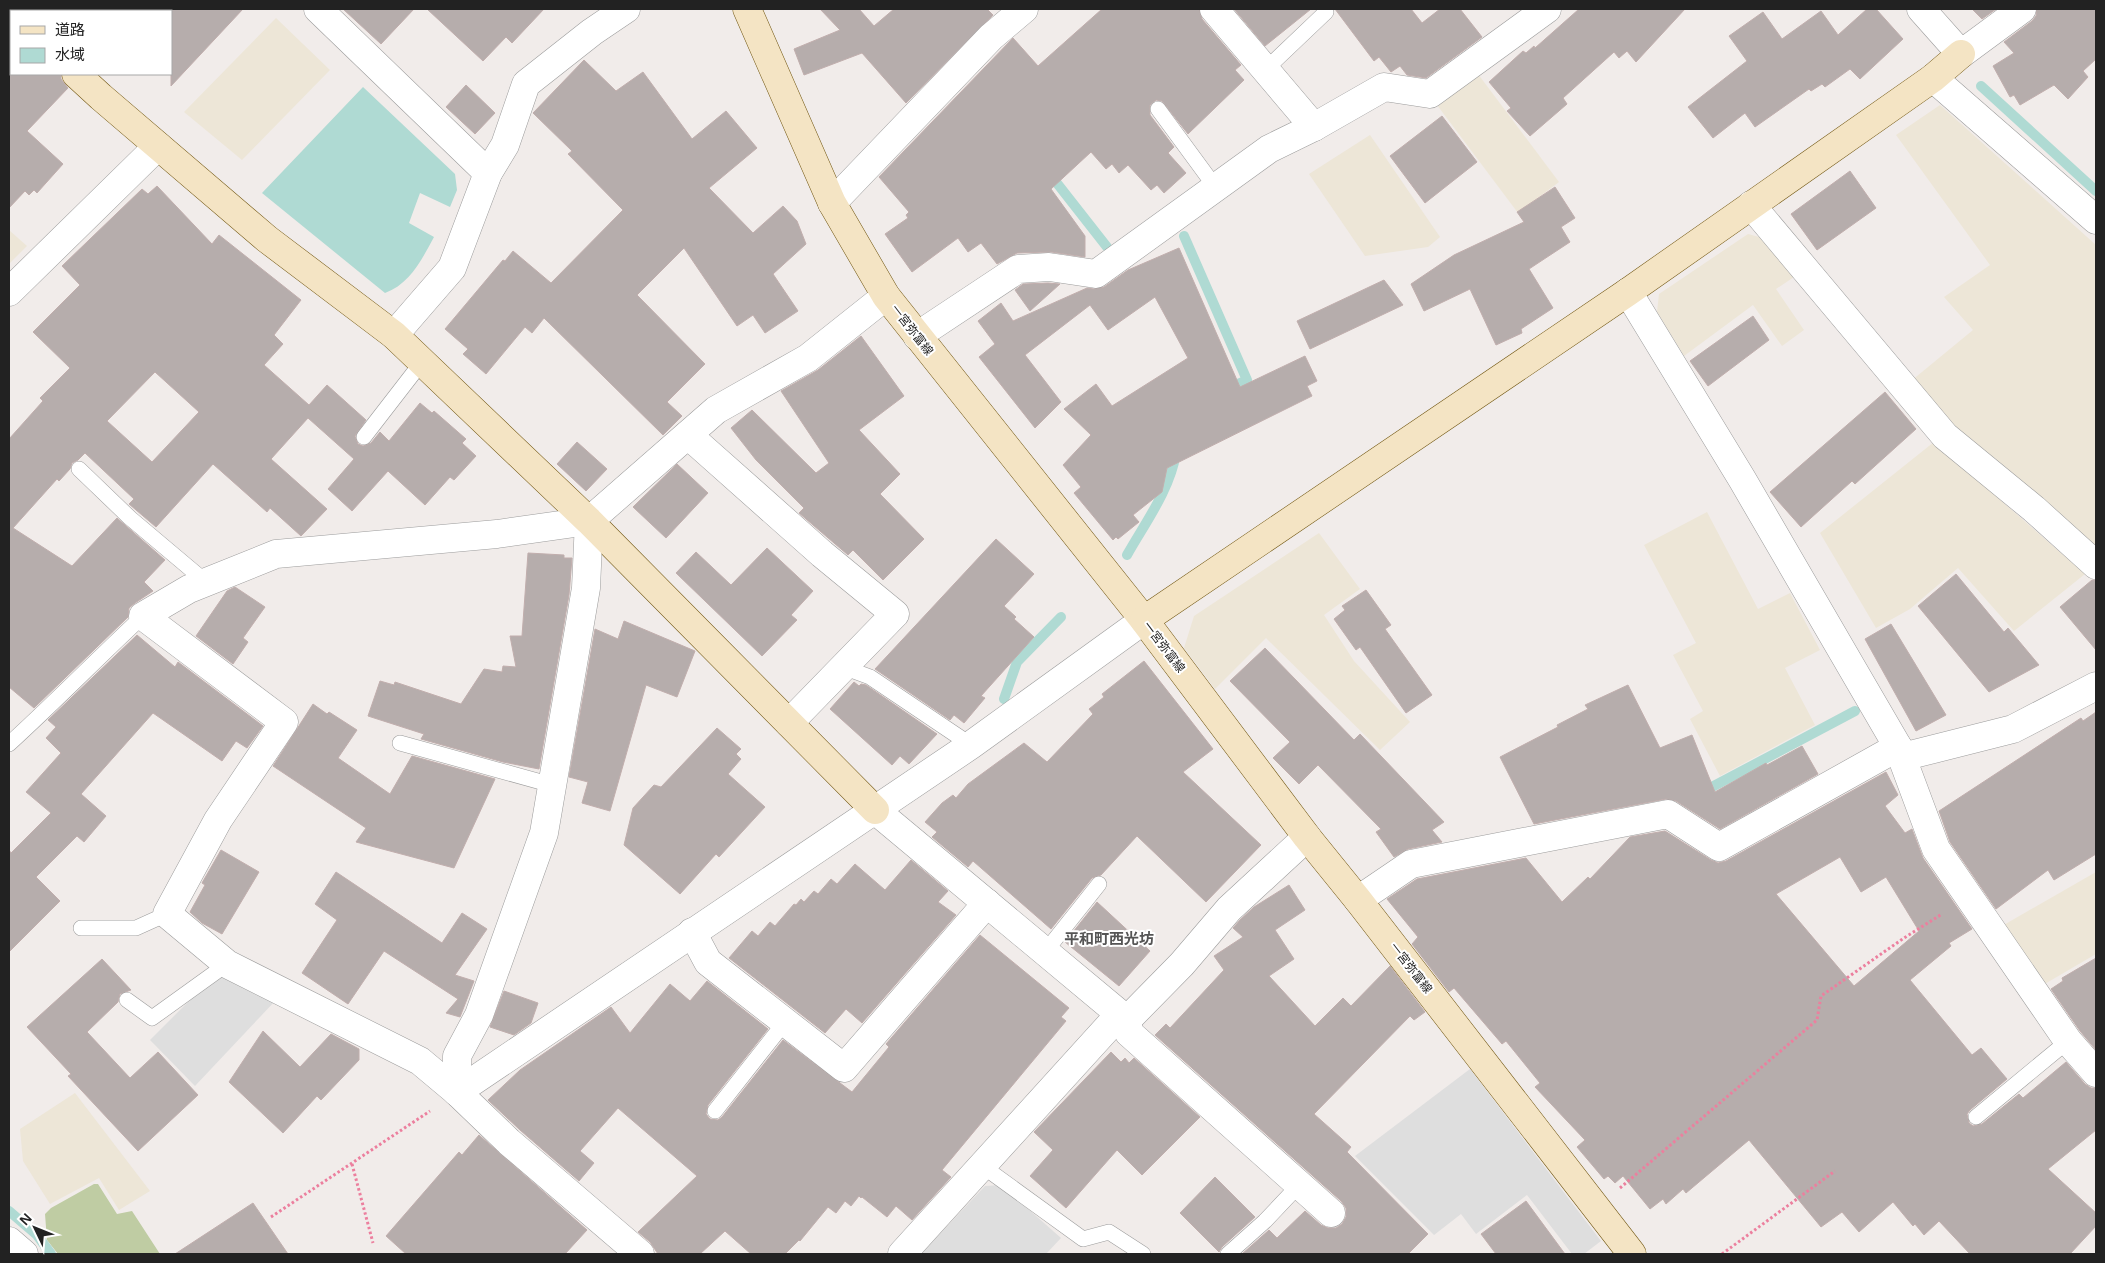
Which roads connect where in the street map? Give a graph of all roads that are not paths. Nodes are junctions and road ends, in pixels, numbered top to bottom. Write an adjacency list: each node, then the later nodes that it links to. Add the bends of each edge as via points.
1 (318, 9): 17 (street)
2 (626, 9): 17 (street, via 526,84 505,145)
3 (747, 9): 19 (street, 一宮弥富線)
4 (1024, 9): 19 (street, via 991,38)
5 (1214, 9): 11 (street)
6 (1547, 9): 15 (street, via 1430,94 1384,87)
7 (1921, 9): 10 (street)
8 (2022, 9): 10 (street)
9 (1326, 12): 11 (lane)
10 (1961, 54): 13 (street)
11 (1265, 70): 15 (street)
12 (77, 75): 16 (street)
13 (1933, 78): 20 (street); 21 (street)
14 (1158, 109): 18 (lane)
15 (1314, 127): 18 (street, via 1269,149)
16 (158, 146): 22 (street); 25 (street, via 267,239)
17 (488, 173): 25 (street, via 452,268)
18 (1216, 188): 26 (street, via 1096,274 1049,267 1018,269)
19 (832, 202): 24 (street, 一宮弥富線)
20 (1751, 205): 23 (street); 32 (street, via 1945,436)
21 (2096, 220)
22 (9, 292)
23 (1628, 292): 35 (street); 42 (street, via 1742,479)
24 (886, 296): 26 (street, 一宮弥富線); 28 (street, via 808,358 716,410)
25 (394, 335): 27 (street)
26 (917, 336): 35 (street, 一宮弥富線)
27 (422, 362): 29 (lane); 31 (street)
28 (688, 435): 31 (street); 36 (street, via 895,614)
29 (364, 437)
30 (79, 469): 33 (lane, via 130,518)
31 (589, 521): 33 (street, via 497,534 276,554); 38 (street); 43 (street, via 586,588)
32 (2096, 565)
33 (206, 582): 34 (street)
34 (143, 616): 40 (lane); 49 (street, via 284,722 218,820)
35 (1144, 620): 41 (street); 45 (street, 一宮弥富線)
36 (843, 667): 38 (street); 41 (lane, via 870,677)
37 (2096, 686): 42 (street, via 2013,729)
38 (789, 723): 44 (street)
39 (400, 743): 43 (lane)
40 (9, 744)
41 (971, 745): 44 (street)
42 (1900, 752): 47 (street, via 1719,847 1668,814 1411,864); 57 (street, via 1936,849)
43 (552, 785): 59 (street, via 544,832 479,1015 458,1056)
44 (875, 810): 48 (street); 51 (street)
45 (1307, 837): 47 (street, 一宮弥富線); 55 (street, via 1229,909 1182,964)
46 (1100, 884): 52 (lane)
47 (1358, 900): 71 (street, 一宮弥富線)
48 (987, 903): 52 (street); 56 (street, via 844,1068)
49 (167, 914): 50 (lane, via 136,928); 53 (street)
50 (81, 928)
51 (692, 932): 56 (street, via 708,962); 59 (street)
52 (1045, 952): 55 (street)
53 (227, 964): 54 (lane, via 152,1018); 59 (street, via 420,1061)
54 (127, 1000)
55 (1124, 1017): 62 (street); 63 (street, via 1129,1033)
56 (785, 1022): 60 (lane)
57 (2068, 1041): 58 (street); 61 (lane)
58 (2096, 1073)
59 (457, 1092): 67 (street, via 509,1142)
60 (715, 1111)
61 (1976, 1117)
62 (981, 1165): 68 (street); 69 (lane, via 1083,1239 1109,1232)
63 (1299, 1185): 64 (street); 70 (lane)
64 (1331, 1213)
65 (9, 1240): 66 (street)
66 (24, 1254)
67 (640, 1254)
68 (902, 1254)
69 (1143, 1254)
70 (1228, 1254)
71 (1632, 1254)

